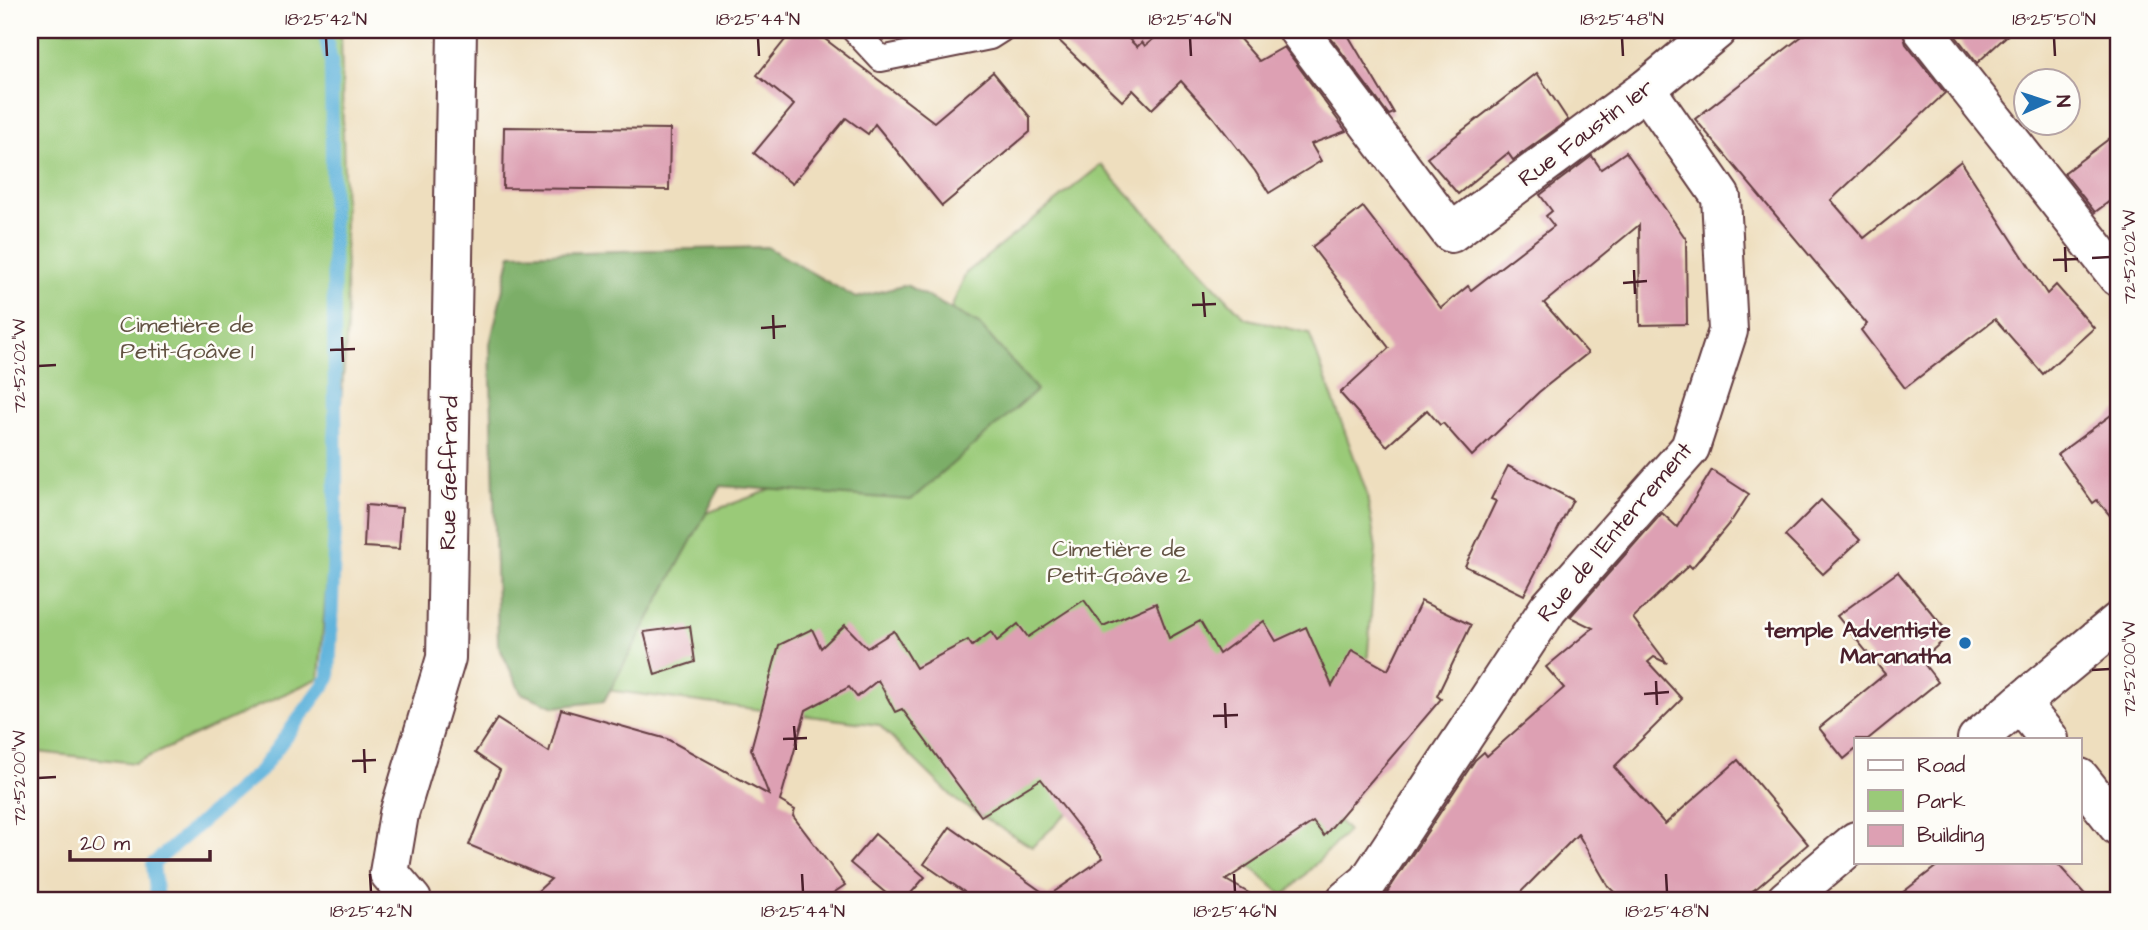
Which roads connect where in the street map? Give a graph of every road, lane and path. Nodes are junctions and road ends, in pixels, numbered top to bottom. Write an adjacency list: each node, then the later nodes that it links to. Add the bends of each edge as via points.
1 (457, 30): 16 (street, Rue Geffrard, via 446,658 399,814 389,873)
2 (854, 30): 3 (lane, via 881,59 990,37)
3 (1001, 30)
4 (1298, 30): 7 (street, Rue Faustin 1er, via 1451,233)
5 (1717, 30): 7 (street, Rue Faustin 1er)
6 (1923, 30): 8 (street)
7 (1646, 89): 17 (street, Rue de l'Enterrement, via 1721,197 1728,331 1690,448 1548,610 1368,881)
8 (2118, 277)
9 (2118, 622): 10 (street)
10 (2020, 703): 11 (street); 12 (street)
11 (1978, 738)
12 (2048, 738)
13 (2082, 781): 14 (street)
14 (2118, 826)
15 (1854, 843): 18 (street)
16 (412, 900)
17 (1346, 900)
18 (1786, 900)

